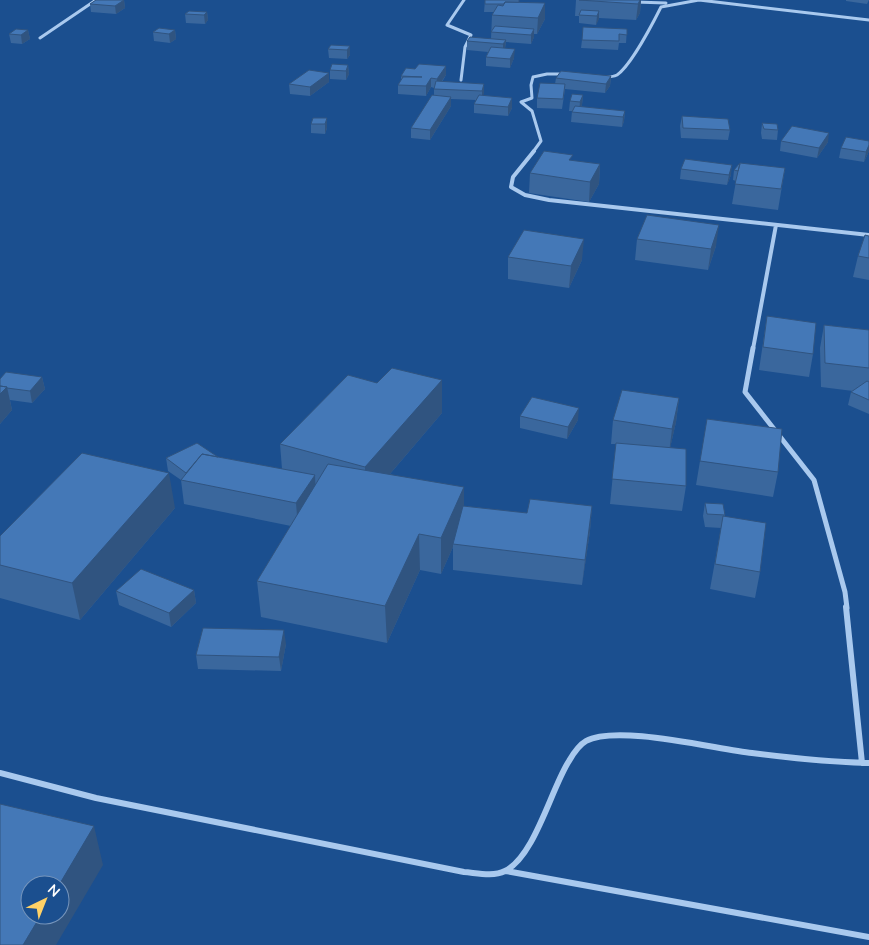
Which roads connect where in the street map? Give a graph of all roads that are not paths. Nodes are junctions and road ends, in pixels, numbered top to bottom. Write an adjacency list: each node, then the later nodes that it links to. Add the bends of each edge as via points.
1 (96, 0): 6 (street)
2 (464, 0): 9 (street, via 448,25 471,35 465,43)
3 (633, 2): 4 (street)
4 (672, 4): 5 (street, via 699,0); 8 (street, via 661,7 648,34 621,71 615,76)
5 (869, 20)
6 (40, 38)
7 (569, 74): 10 (street, via 532,77 532,98 521,102 532,111 542,140 512,177 511,187 525,195 549,200)
8 (600, 77)
9 (461, 80)
10 (776, 225): 11 (street); 12 (street, via 745,392 814,480 845,592)
11 (869, 235)
12 (865, 763): 14 (street, via 753,753 606,734 587,741 571,755 518,863)
13 (0, 773): 14 (street, via 96,798 454,870 486,874)
14 (506, 871): 15 (street)
15 (869, 938)

